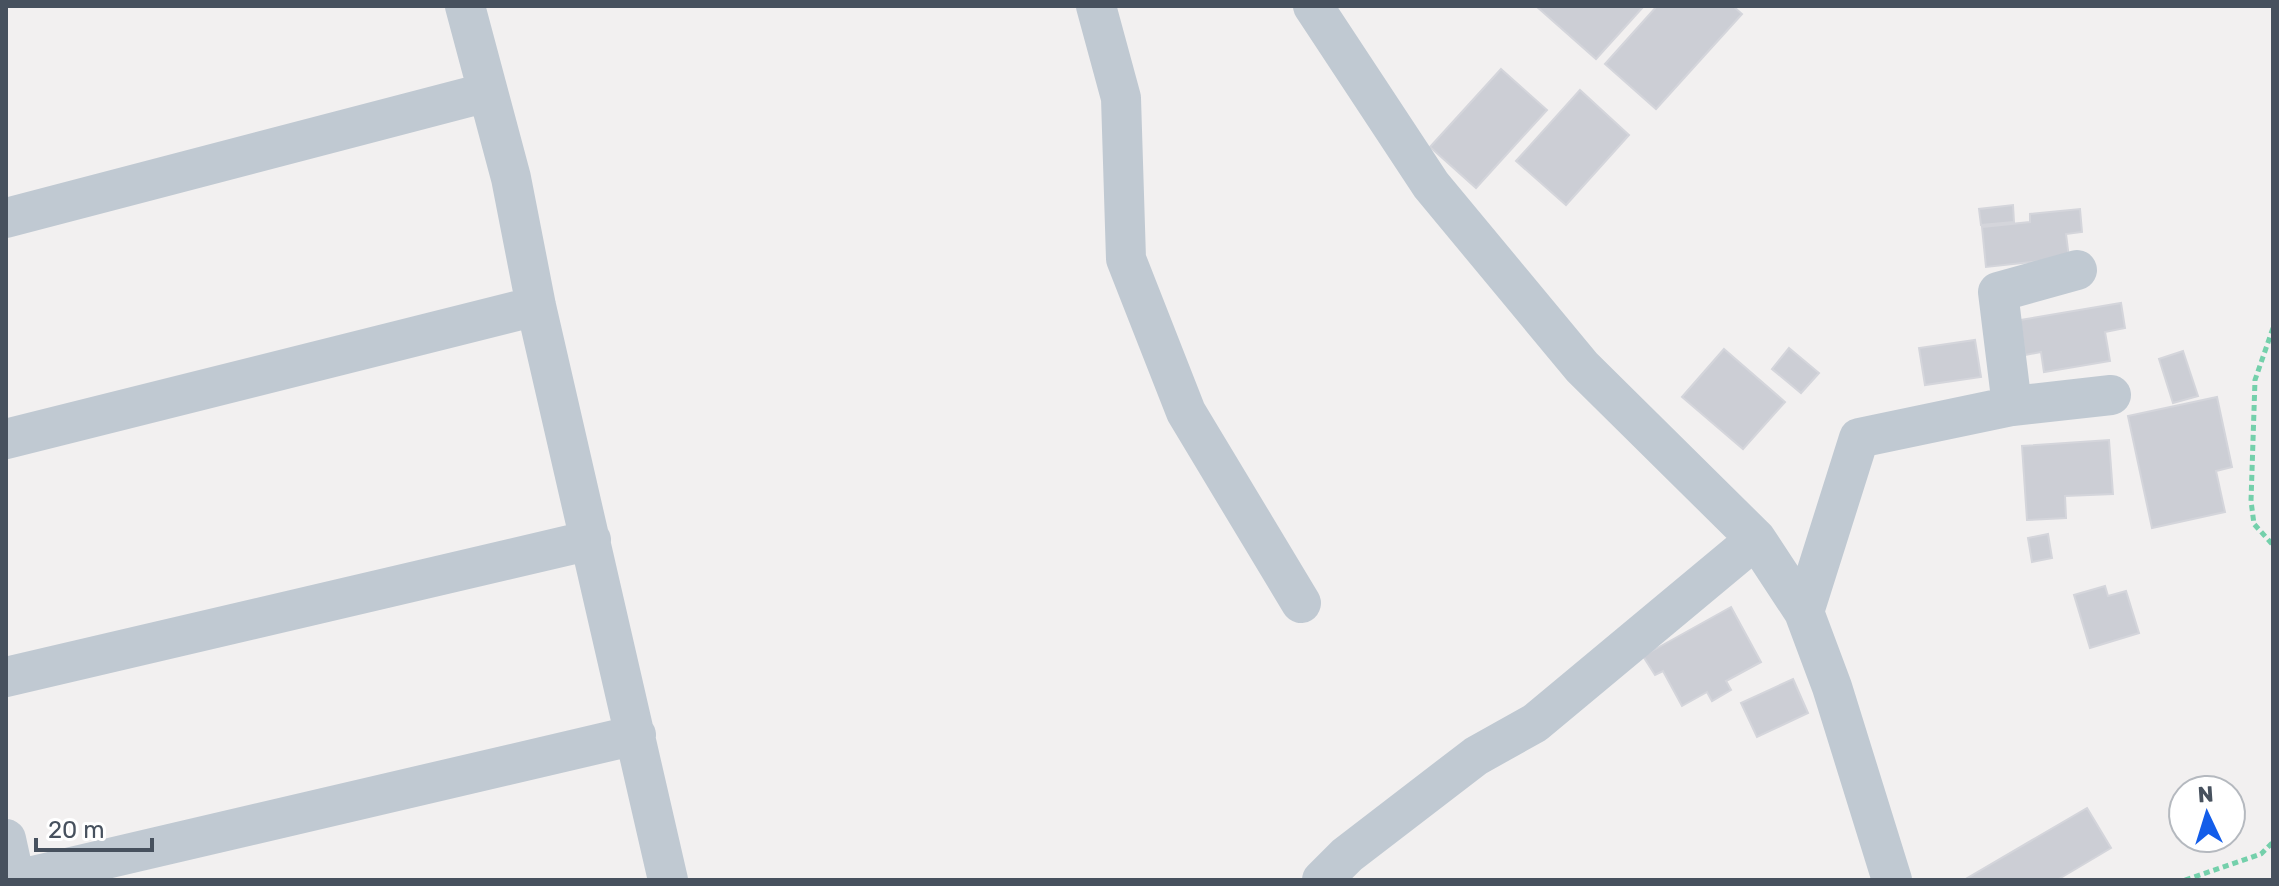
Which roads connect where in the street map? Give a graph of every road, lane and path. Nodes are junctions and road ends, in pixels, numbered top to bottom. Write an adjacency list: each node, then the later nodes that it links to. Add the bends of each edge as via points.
1 (465, 6): 4 (street)
2 (1096, 6): 15 (street, via 1121,98 1126,259 1186,412)
3 (1313, 6): 12 (street, via 1431,185 1582,367)
4 (488, 92): 5 (street); 7 (street)
5 (6, 218)
6 (2077, 270): 10 (street, via 1998,292)
7 (536, 306): 11 (street); 13 (street)
8 (2273, 328): 14 (path, via 2255,380 2251,501 2254,524)
9 (2111, 395): 10 (street)
10 (2012, 406): 16 (street, via 1859,438)
11 (6, 439)
12 (1756, 539): 16 (street); 23 (street, via 1535,723 1476,756)
13 (591, 540): 17 (street); 18 (street)
14 (2273, 545)
15 (1301, 603)
16 (1804, 612): 24 (street)
17 (6, 677)
18 (636, 735): 21 (street); 22 (street)
19 (6, 839): 21 (street)
20 (2273, 842): 25 (path, via 2261,854)
21 (16, 880)
22 (668, 880)
23 (1322, 880)
24 (1892, 880)
25 (2185, 880)

